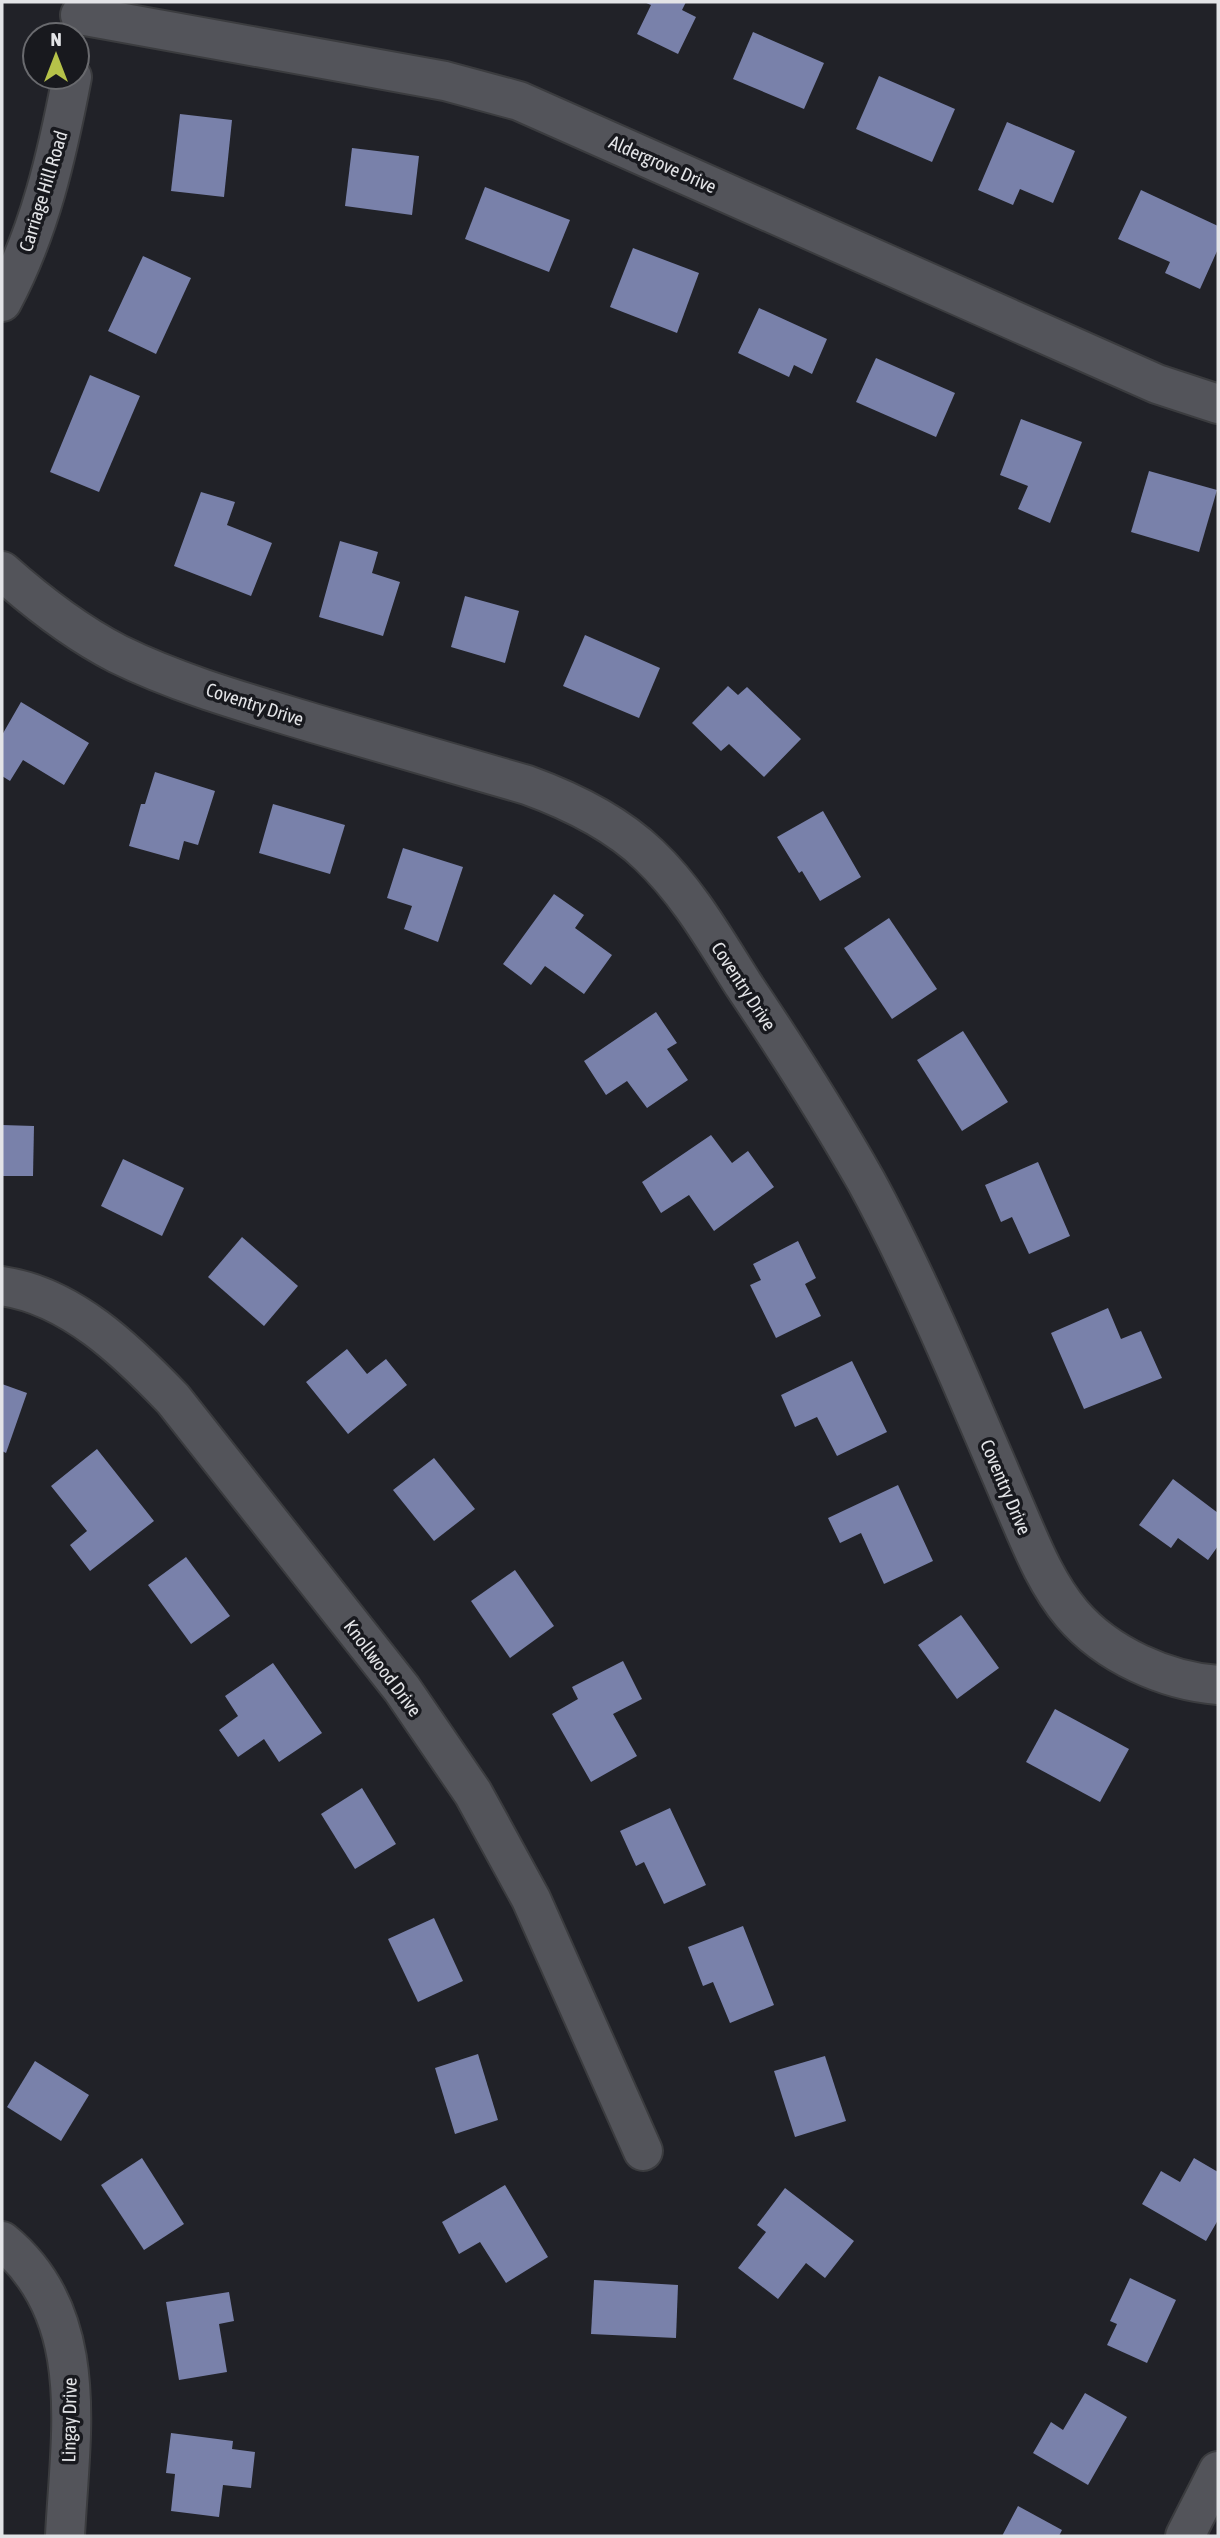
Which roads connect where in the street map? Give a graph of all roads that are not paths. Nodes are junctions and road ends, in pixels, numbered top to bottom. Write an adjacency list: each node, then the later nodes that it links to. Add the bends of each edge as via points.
1 (79, 19): 4 (street, Aldergrove Drive, via 445,80 519,101 1157,384)
2 (69, 91): 3 (street, Carriage Hill Road, via 49,184 19,269)
3 (2, 302)
4 (1218, 404)
5 (2, 571): 7 (street, Coventry Drive, via 51,613 118,654 269,710 527,785 624,833 650,855 696,913 866,1181 930,1310 1028,1539 1058,1594 1091,1633 1133,1660 1176,1678)
6 (2, 1286): 8 (street, Knollwood Drive, via 46,1299 80,1318 142,1366 173,1399 401,1689 507,1851)
7 (1218, 1685)
8 (643, 2151)
9 (2, 2241): 11 (street, Lingay Drive, via 40,2284 68,2356 72,2384)
10 (1218, 2471): 12 (street)
11 (65, 2536)
12 (1185, 2536)

